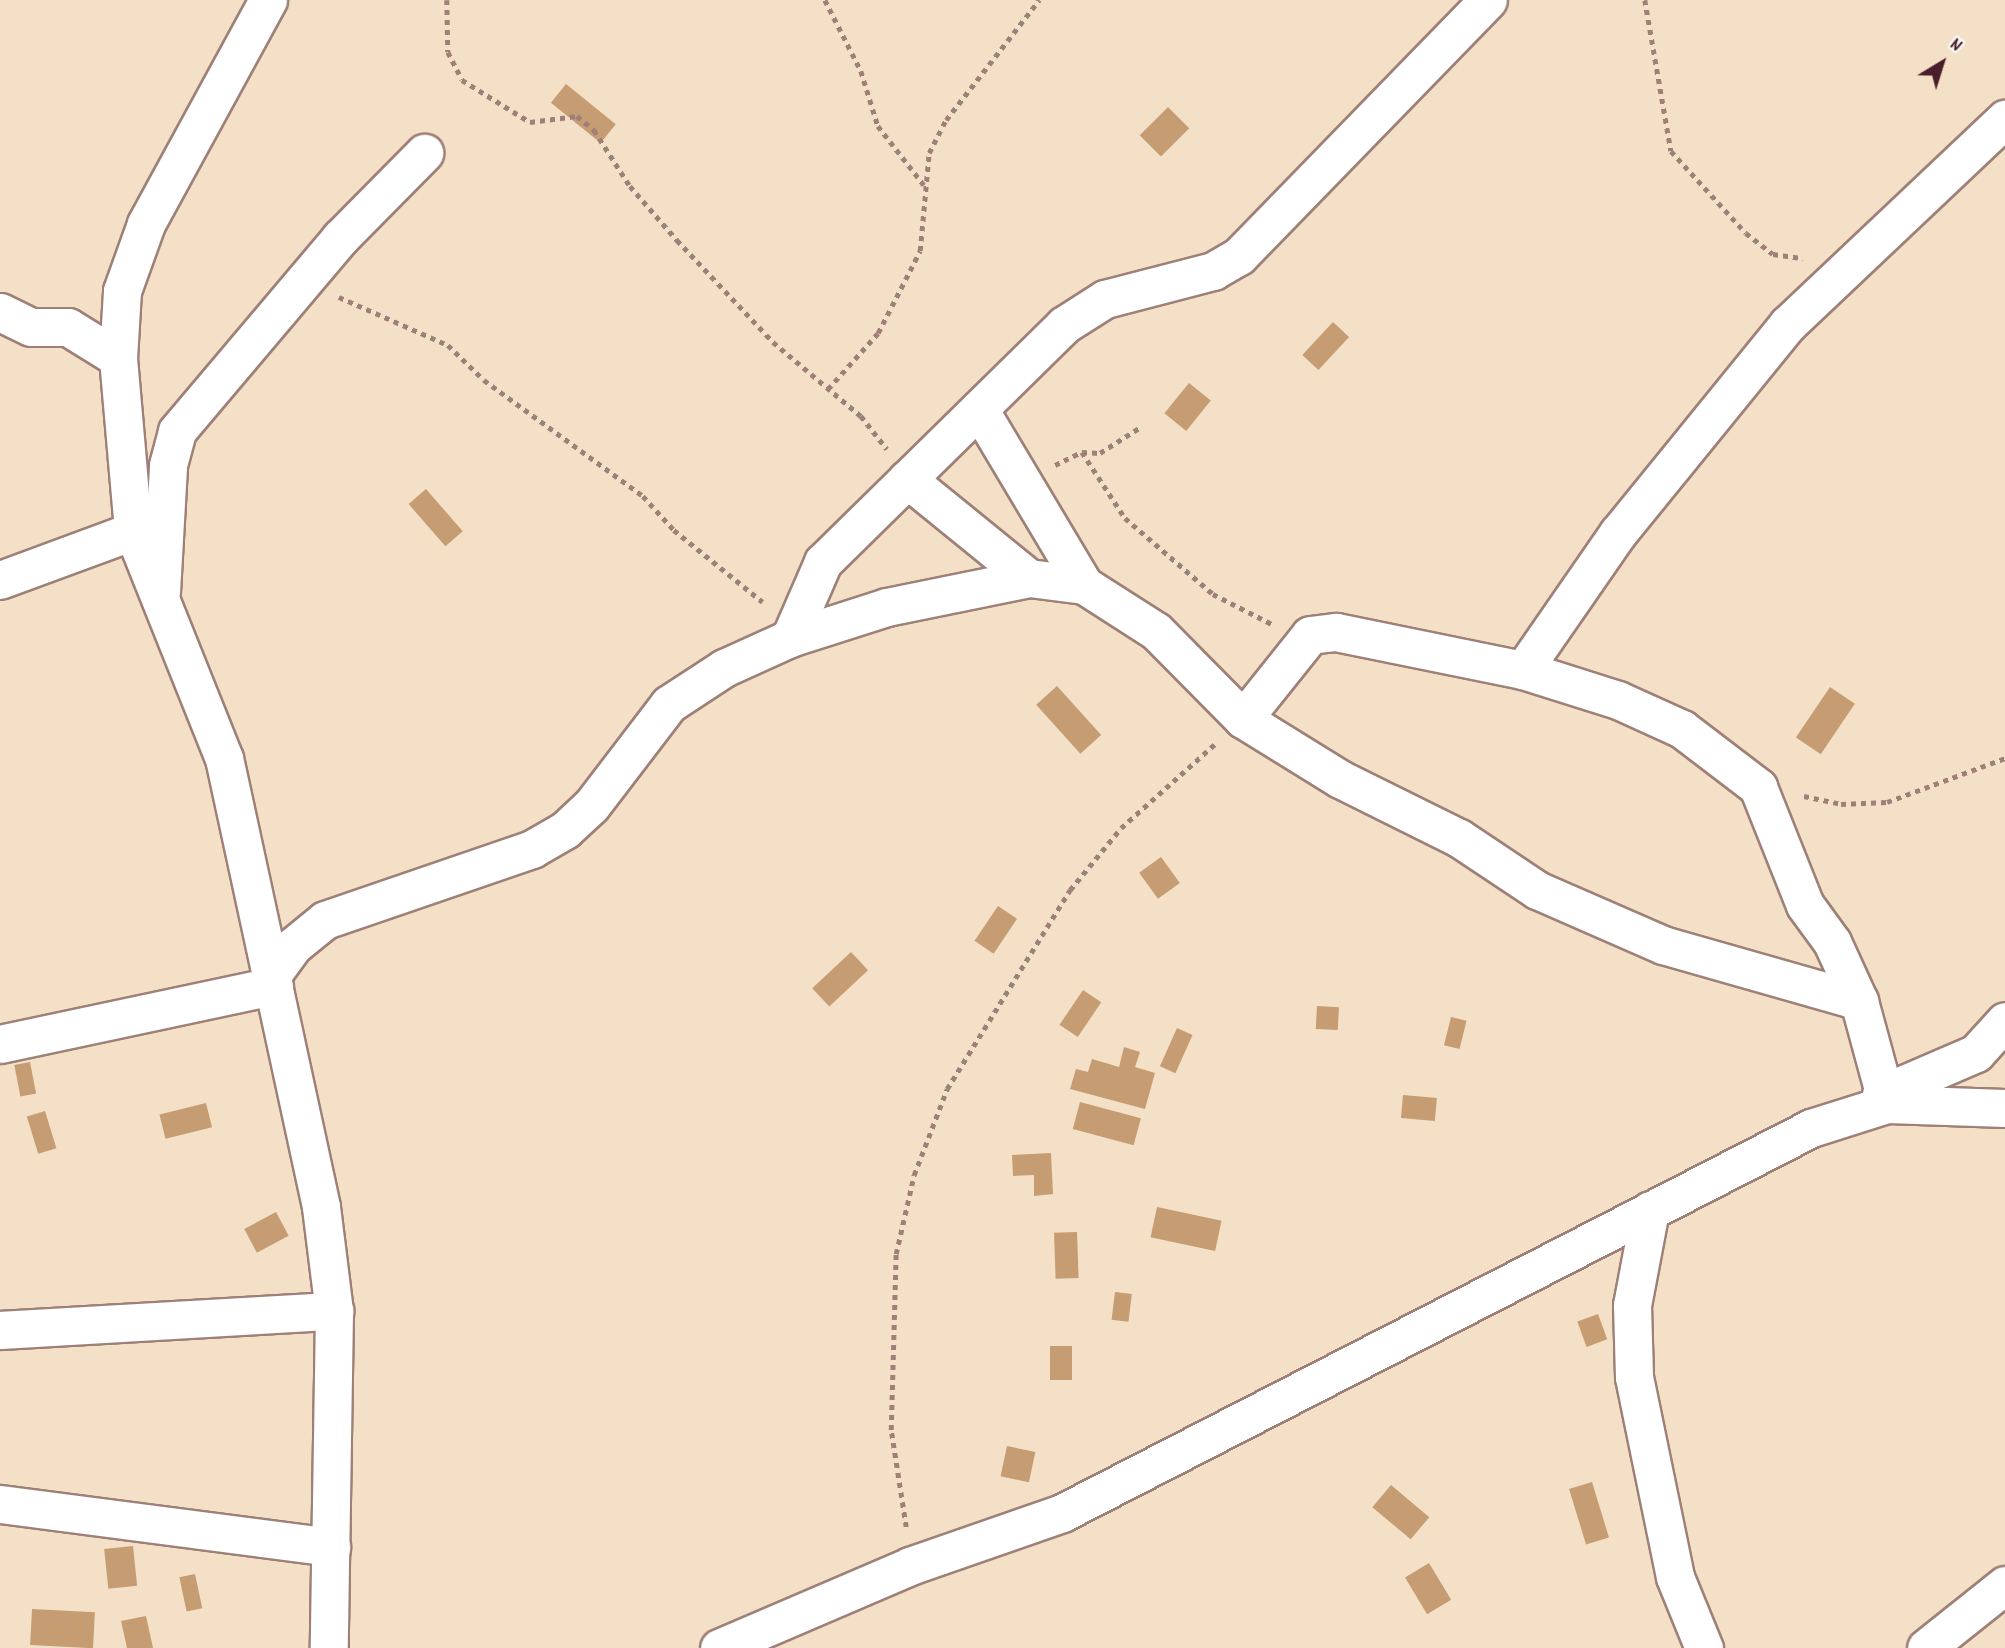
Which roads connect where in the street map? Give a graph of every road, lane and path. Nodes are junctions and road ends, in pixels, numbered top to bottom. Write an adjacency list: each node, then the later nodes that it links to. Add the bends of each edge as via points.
1 (268, 0): 13 (street, via 146,224 122,291)
2 (447, 0): 14 (path, via 448,52 462,80 530,122 577,116 594,130 630,186 677,240 773,342)
3 (825, 0): 9 (path, via 861,71 878,126)
4 (1039, 0): 9 (path, via 946,120 929,153)
5 (1488, 0): 15 (street, via 1239,256 1213,271 1105,299 1063,325)
6 (1645, 0): 10 (path, via 1671,151 1746,233 1773,254)
7 (2005, 119): 27 (street, via 1788,324 1618,533)
8 (424, 153): 11 (street)
9 (924, 186): 14 (path, via 920,251 898,299 859,358)
10 (1807, 259)
11 (304, 279): 24 (street, via 177,431 168,465); 25 (path, via 449,345 484,380 643,495 674,530)
12 (0, 312): 13 (street, via 31,327 68,327)
13 (118, 358): 20 (street)
14 (828, 388): 19 (path, via 861,416)
15 (979, 410): 18 (street); 19 (street)
16 (1139, 428): 17 (path, via 1100,453)
17 (1082, 452): 18 (path, via 1027,479); 26 (path, via 1125,518 1213,594)
18 (1010, 471): 23 (street)
19 (907, 479): 21 (street); 25 (street, via 823,562)
20 (133, 531): 22 (street); 24 (street)
21 (1029, 578): 23 (street); 25 (street, via 950,590)
22 (0, 580)
23 (1084, 585): 28 (street, via 1156,631)
24 (160, 610): 31 (street, via 224,758)
25 (792, 632): 31 (street, via 668,704 592,806 565,830 532,849 326,920)
26 (1310, 635): 27 (street, via 1382,638); 28 (street)
27 (1523, 670): 30 (street, via 1618,700 1682,729)
28 (1243, 719): 32 (street, via 1340,779 1460,838 1537,890 1662,945); 42 (path, via 1121,828 1070,890 947,1089 914,1175 896,1254 891,1430)
29 (2005, 758): 30 (path, via 1887,802 1841,804)
30 (1758, 787): 32 (street, via 1805,905 1832,942)
31 (273, 981): 34 (street); 38 (street, via 321,1207)
32 (1859, 1001): 35 (street)
33 (2005, 1021): 35 (street, via 1976,1053)
34 (0, 1044)
35 (1884, 1099): 36 (street); 37 (street, via 1811,1128)
36 (2005, 1108)
37 (1650, 1210): 42 (street, via 1390,1350 1062,1513); 46 (street, via 1632,1305 1634,1377 1675,1577)
38 (334, 1311): 39 (street); 41 (street)
39 (0, 1329)
40 (0, 1504): 41 (street)
41 (331, 1547): 44 (street)
42 (910, 1566): 45 (street)
43 (2005, 1585): 47 (street)
44 (328, 1648)
45 (719, 1648)
46 (1704, 1648)
47 (1926, 1648)

